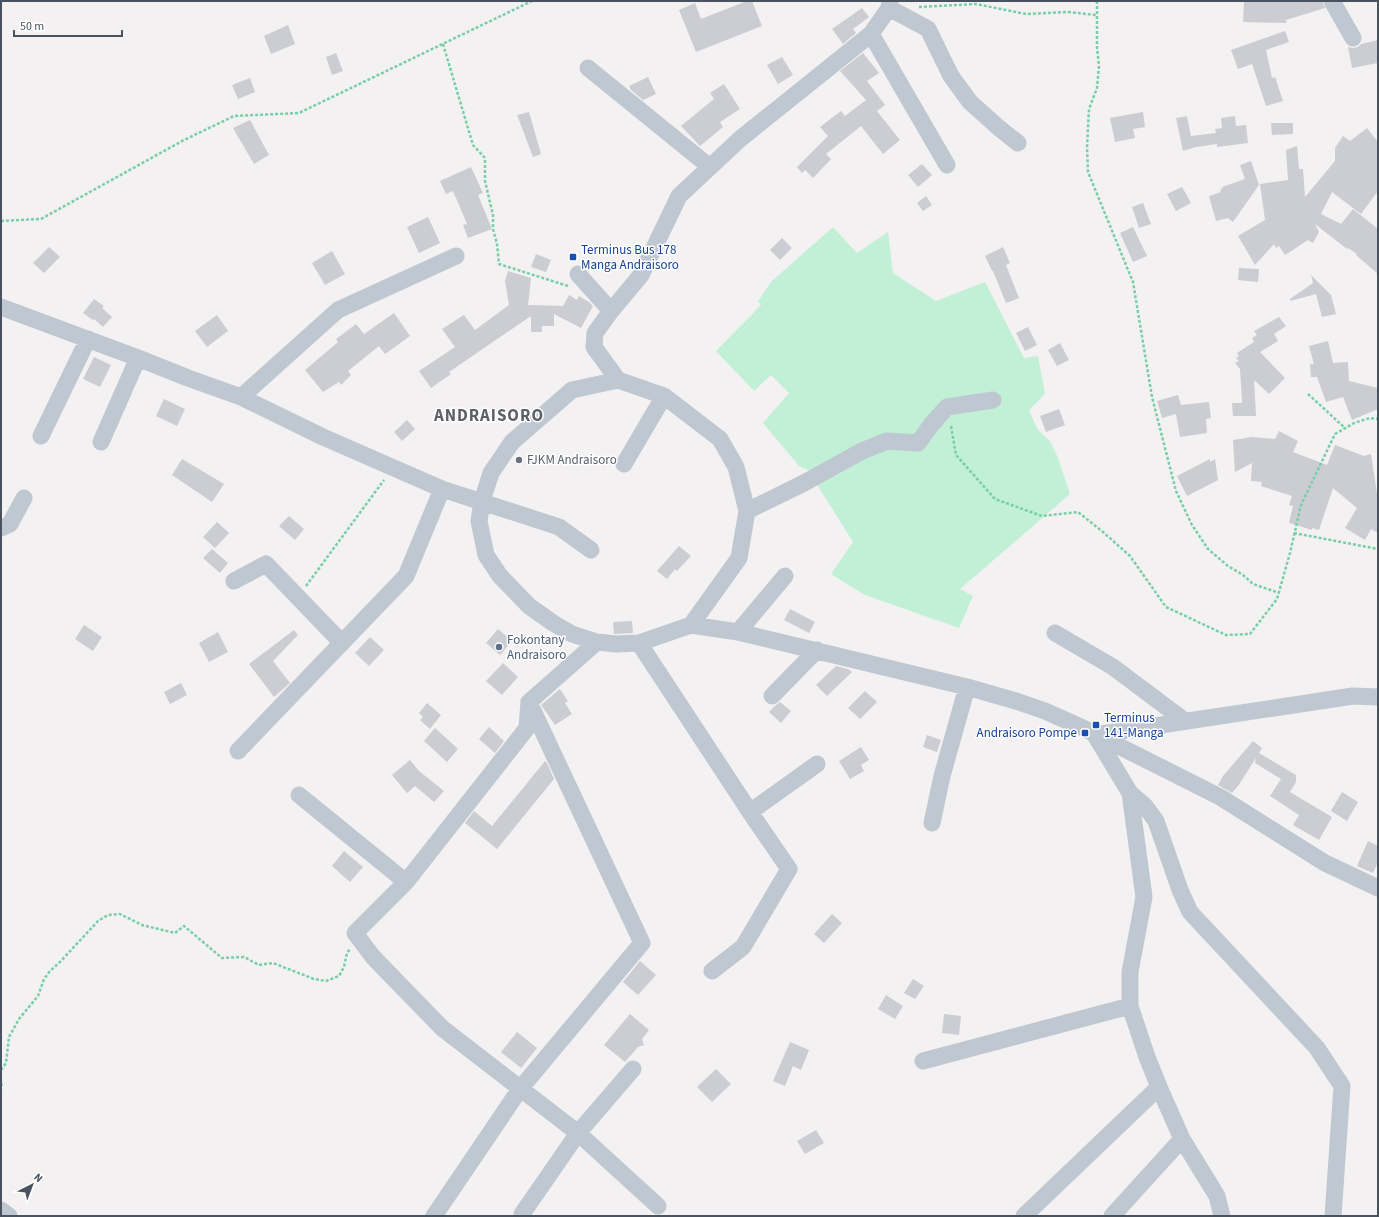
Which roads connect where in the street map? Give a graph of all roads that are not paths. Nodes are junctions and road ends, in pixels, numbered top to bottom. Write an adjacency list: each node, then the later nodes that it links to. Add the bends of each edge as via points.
1 (1332, 1): 4 (street)
2 (889, 5): 3 (street); 6 (street, via 928,29 951,76 970,102)
3 (871, 34): 7 (street); 8 (street, via 740,139)
4 (1353, 38)
5 (588, 68): 8 (street)
6 (1018, 143)
7 (947, 165)
8 (710, 167): 12 (street, via 679,196 641,275)
9 (456, 256): 17 (street, via 338,310)
10 (574, 280): 12 (street)
11 (1, 307): 13 (street)
12 (611, 311): 15 (street, via 595,333 594,347)
13 (88, 339): 14 (street); 19 (street)
14 (138, 358): 17 (street); 20 (street)
15 (618, 380): 16 (street); 24 (street, via 572,390 512,442 491,473)
16 (664, 396): 21 (street); 25 (street, via 720,439 736,467)
17 (241, 397): 22 (street, via 323,437)
18 (993, 400): 25 (street, via 947,407 918,443 887,441 862,451)
19 (41, 436)
20 (102, 442)
21 (624, 464)
22 (442, 489): 24 (street); 34 (street, via 406,576)
23 (24, 498): 26 (street, via 10,524)
24 (482, 501): 27 (street, via 559,527); 33 (street, via 479,521 486,555 500,576 529,606 553,623 572,634)
25 (747, 511): 30 (street, via 739,558)
26 (1, 528)
27 (591, 550)
28 (784, 576): 31 (street)
29 (234, 581): 34 (street, via 266,564)
30 (692, 624): 31 (street); 35 (street)
31 (738, 632): 36 (street)
32 (1055, 633): 41 (street, via 1113,667)
33 (597, 642): 35 (street); 40 (street)
34 (342, 643): 43 (street)
35 (639, 643): 47 (street)
36 (817, 650): 37 (street); 38 (street)
37 (966, 687): 42 (street, via 1016,701); 48 (street)
38 (772, 696)
39 (1378, 697): 41 (street, via 1353,696)
40 (529, 702): 49 (street, via 527,728); 56 (street, via 642,943)
41 (1185, 721): 42 (street)
42 (1095, 735): 45 (street); 50 (street, via 1220,797 1325,862)
43 (238, 751)
44 (818, 764): 47 (street)
45 (1130, 793): 52 (street, via 1144,897 1130,972); 67 (street, via 1146,806 1156,821 1190,912 1317,1048 1342,1086)
46 (299, 795): 49 (street)
47 (750, 812): 51 (street, via 789,869 743,947)
48 (932, 823)
49 (406, 882): 56 (street, via 355,933 373,957 442,1028)
50 (1378, 888)
51 (712, 971)
52 (1130, 1006): 53 (street); 55 (street)
53 (923, 1061)
54 (633, 1069): 57 (street)
55 (1159, 1087): 58 (street); 64 (street)
56 (520, 1089): 57 (street); 63 (street)
57 (578, 1134): 59 (street); 61 (street)
58 (1182, 1139): 65 (street); 66 (street, via 1216,1196)
59 (658, 1206)
60 (1, 1210): 62 (street)
61 (522, 1214)
62 (9, 1216)
63 (434, 1216)
64 (1024, 1216)
65 (1112, 1216)
66 (1222, 1216)
67 (1333, 1216)

